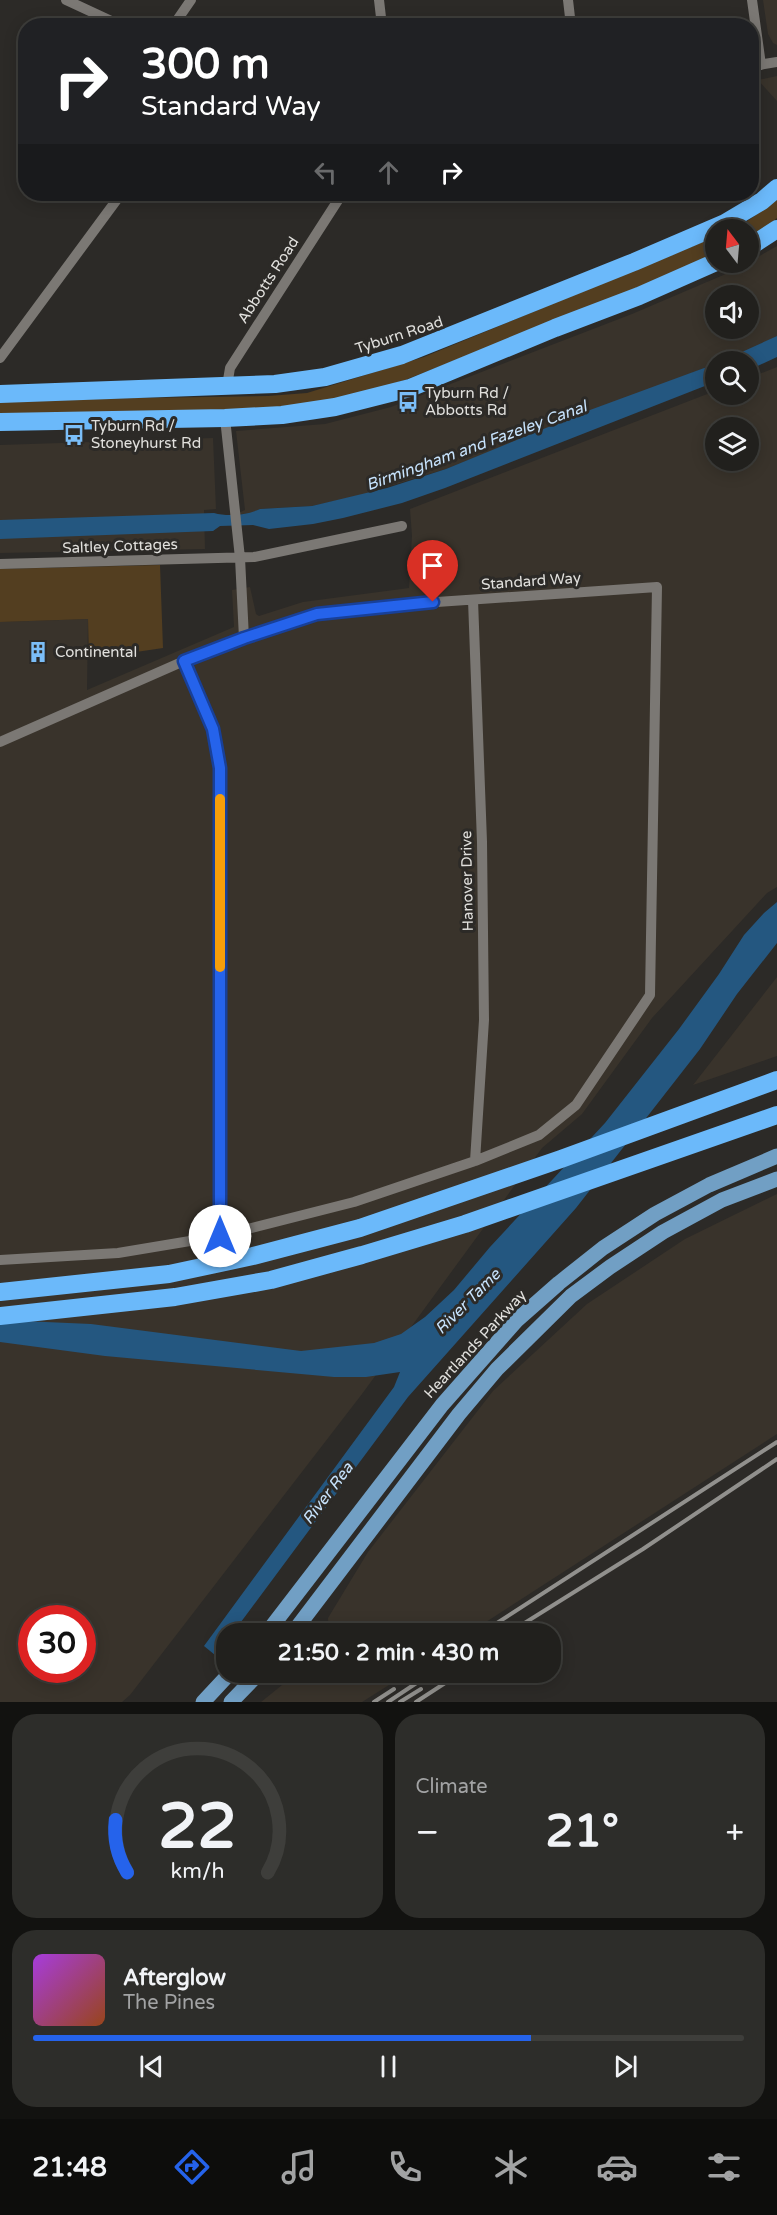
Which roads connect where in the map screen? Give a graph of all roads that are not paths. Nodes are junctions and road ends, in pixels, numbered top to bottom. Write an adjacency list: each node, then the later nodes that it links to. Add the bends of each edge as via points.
1 (66, 0): 6 (street)
2 (191, 0): 7 (street)
3 (379, 0): 8 (street)
4 (567, 0): 9 (street)
5 (752, 0): 10 (street)
6 (105, 18)
7 (179, 18)
8 (381, 18)
9 (570, 18)
10 (753, 18)
11 (777, 62): 12 (street)
12 (759, 65)
13 (777, 188): 20 (highway, Tyburn Road, via 725,223 402,355 325,376)
14 (116, 201): 19 (street)
15 (337, 201): 20 (street, Abbotts Road, via 230,368)
16 (777, 229): 17 (highway)
17 (759, 241)
18 (705, 267): 22 (highway, via 410,388 282,416)
19 (0, 358)
20 (227, 386): 21 (highway, Tyburn Road)
21 (0, 394)
22 (225, 418): 23 (highway); 25 (street)
23 (0, 422)
24 (402, 526): 25 (street, Saltley Cottages)
25 (240, 558): 26 (street, Saltley Cottages); 28 (street)
26 (0, 564)
27 (473, 600): 28 (street, Standard Way, via 317,614); 34 (street, Hanover Drive, via 484,1020); 34 (street, Standard Way, via 657,587 650,995 576,1105 539,1135)
28 (244, 638): 29 (street, Standard Way)
29 (184, 661): 30 (street, Standard Way); 36 (street, via 213,729 220,768)
30 (0, 742)
31 (777, 1080): 38 (highway, via 360,1228 169,1274)
32 (777, 1115): 39 (highway, via 465,1224 271,1280 175,1298)
33 (777, 1156): 40 (main road, Heartlands Parkway, via 709,1185 655,1214 603,1248 517,1320 442,1405)
34 (475, 1161): 36 (street, via 354,1202)
35 (777, 1179): 41 (main road, via 722,1200 663,1232 563,1304 497,1369 459,1414)
36 (220, 1236): 37 (street, via 118,1253)
37 (0, 1260)
38 (0, 1292)
39 (0, 1317)
40 (274, 1623)
41 (300, 1623)
42 (221, 1683): 44 (main road)
43 (249, 1683): 45 (main road)
44 (203, 1702)
45 (231, 1702)

